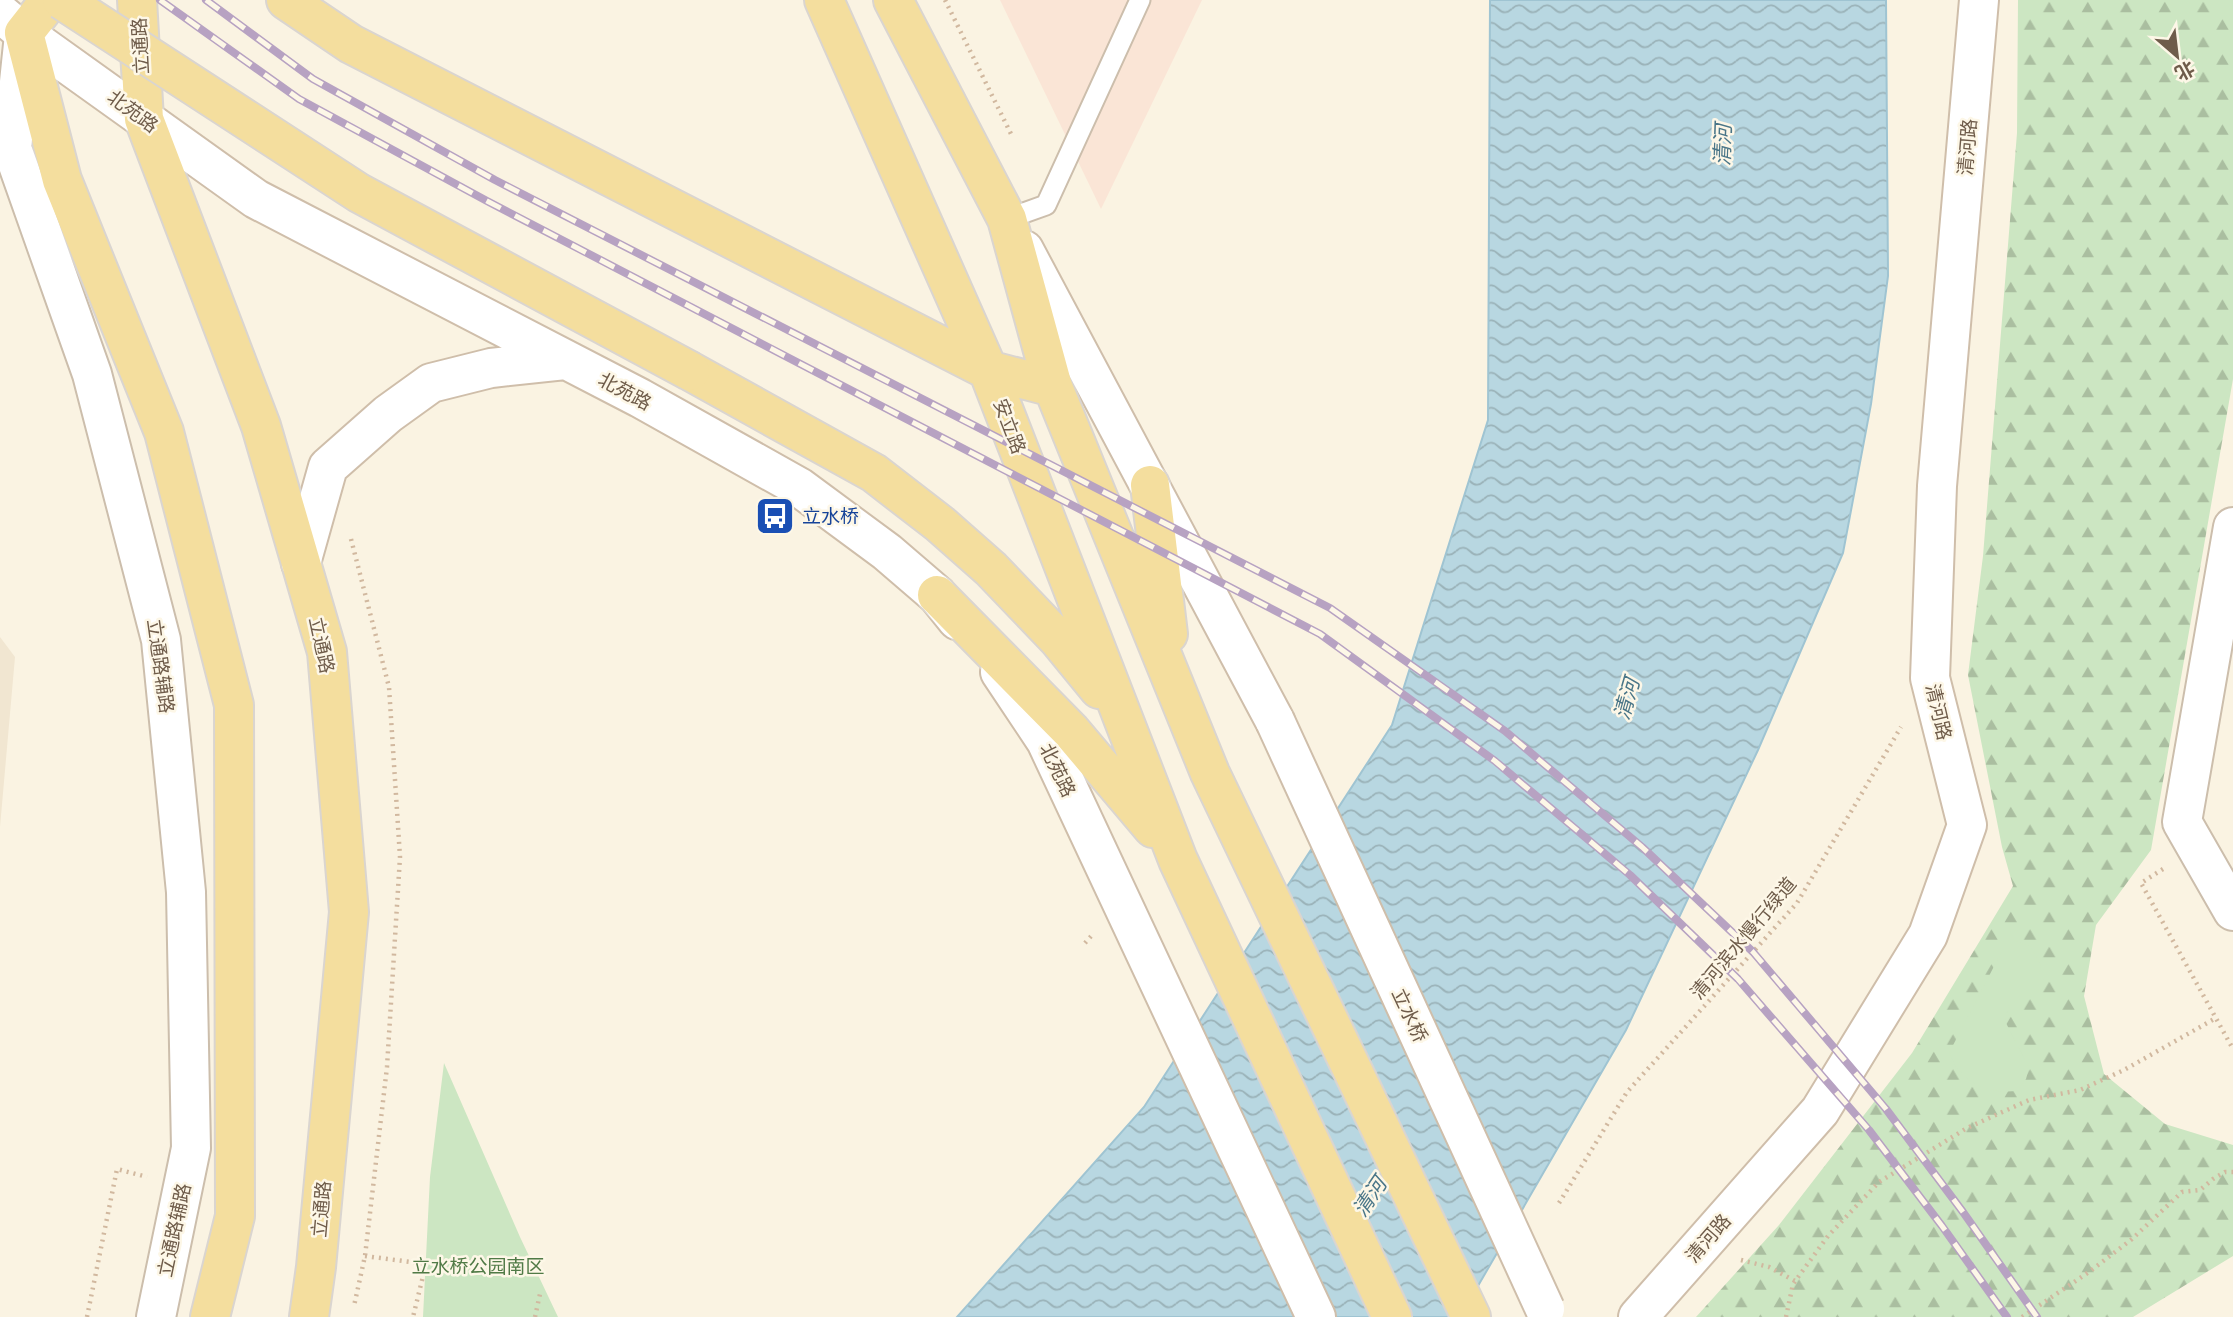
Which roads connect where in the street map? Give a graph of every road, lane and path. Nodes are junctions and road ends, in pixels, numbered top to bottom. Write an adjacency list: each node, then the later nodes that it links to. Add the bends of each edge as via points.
1 (50, 0): 9 (main road)
2 (62, 0): 21 (main road, bridge, via 359,193 874,473 991,569 1058,639)
3 (137, 0): 10 (main road, 立通路)
4 (286, 0): 13 (main road, via 351,44)
5 (824, 0): 13 (main road, 安立路)
6 (893, 0): 11 (main road)
7 (1140, 0): 11 (lane, via 1046,205)
8 (1979, 0): 19 (street, 清河路, via 1937,486)
9 (12, 23): 10 (street, 北苑路); 37 (street, 立通路辅路, via 12,148 92,374 161,640 186,892 191,1148); 38 (main road, via 62,180 164,432 234,705 235,1216)
10 (144, 119): 12 (street, 北苑路, via 256,199); 17 (main road, 立通路, via 261,426)
11 (1007, 219): 14 (main road); 15 (street)
12 (565, 360): 17 (street, via 491,368 431,383 388,414 328,467); 18 (street, 北苑路, via 799,487)
13 (988, 370): 14 (main road); 21 (main road, 安立路)
14 (1053, 387): 20 (main road)
15 (1150, 485): 20 (main road); 35 (street, 立水桥, bridge, via 1275,721)
16 (2233, 527): 22 (street, via 2182,822)
17 (301, 564): 32 (main road, 立通路, via 327,653 349,912)
18 (937, 595): 23 (main road, via 1071,731); 43 (street, 北苑路, via 1002,674 1046,741)
19 (1930, 678): 29 (path, 清河滨水慢行绿道, via 1797,903 1627,1092); 30 (street, 清河路, via 1967,825 1928,935 1820,1111)
20 (1174, 681): 45 (main road, via 1210,773)
21 (1120, 715): 23 (main road, 安立路)
22 (2196, 848): 24 (street); 25 (path, via 2141,883)
23 (1178, 860): 44 (main road)
24 (2233, 911)
25 (2216, 1018): 26 (path); 33 (path, via 2080,1090 2029,1100 1967,1128 1880,1181 1828,1236)
26 (2233, 1049)
27 (117, 1170): 36 (path)
28 (2233, 1172): 48 (path, via 2225,1172 2200,1190 2182,1192 2132,1239)
29 (1559, 1203)
30 (1698, 1251): 33 (path, via 1769,1267); 46 (street, 清河路)
31 (365, 1256): 41 (path, via 426,1264)
32 (316, 1267): 39 (main road, 立通路); 40 (street)
33 (1796, 1281): 47 (path)
34 (540, 1294): 42 (path)
35 (1547, 1313)
36 (87, 1317)
37 (156, 1317)
38 (210, 1317)
39 (309, 1317)
40 (318, 1317)
41 (413, 1317)
42 (535, 1317)
43 (1316, 1317)
44 (1392, 1317)
45 (1471, 1317)
46 (1638, 1317)
47 (1786, 1317)
48 (2022, 1317)

